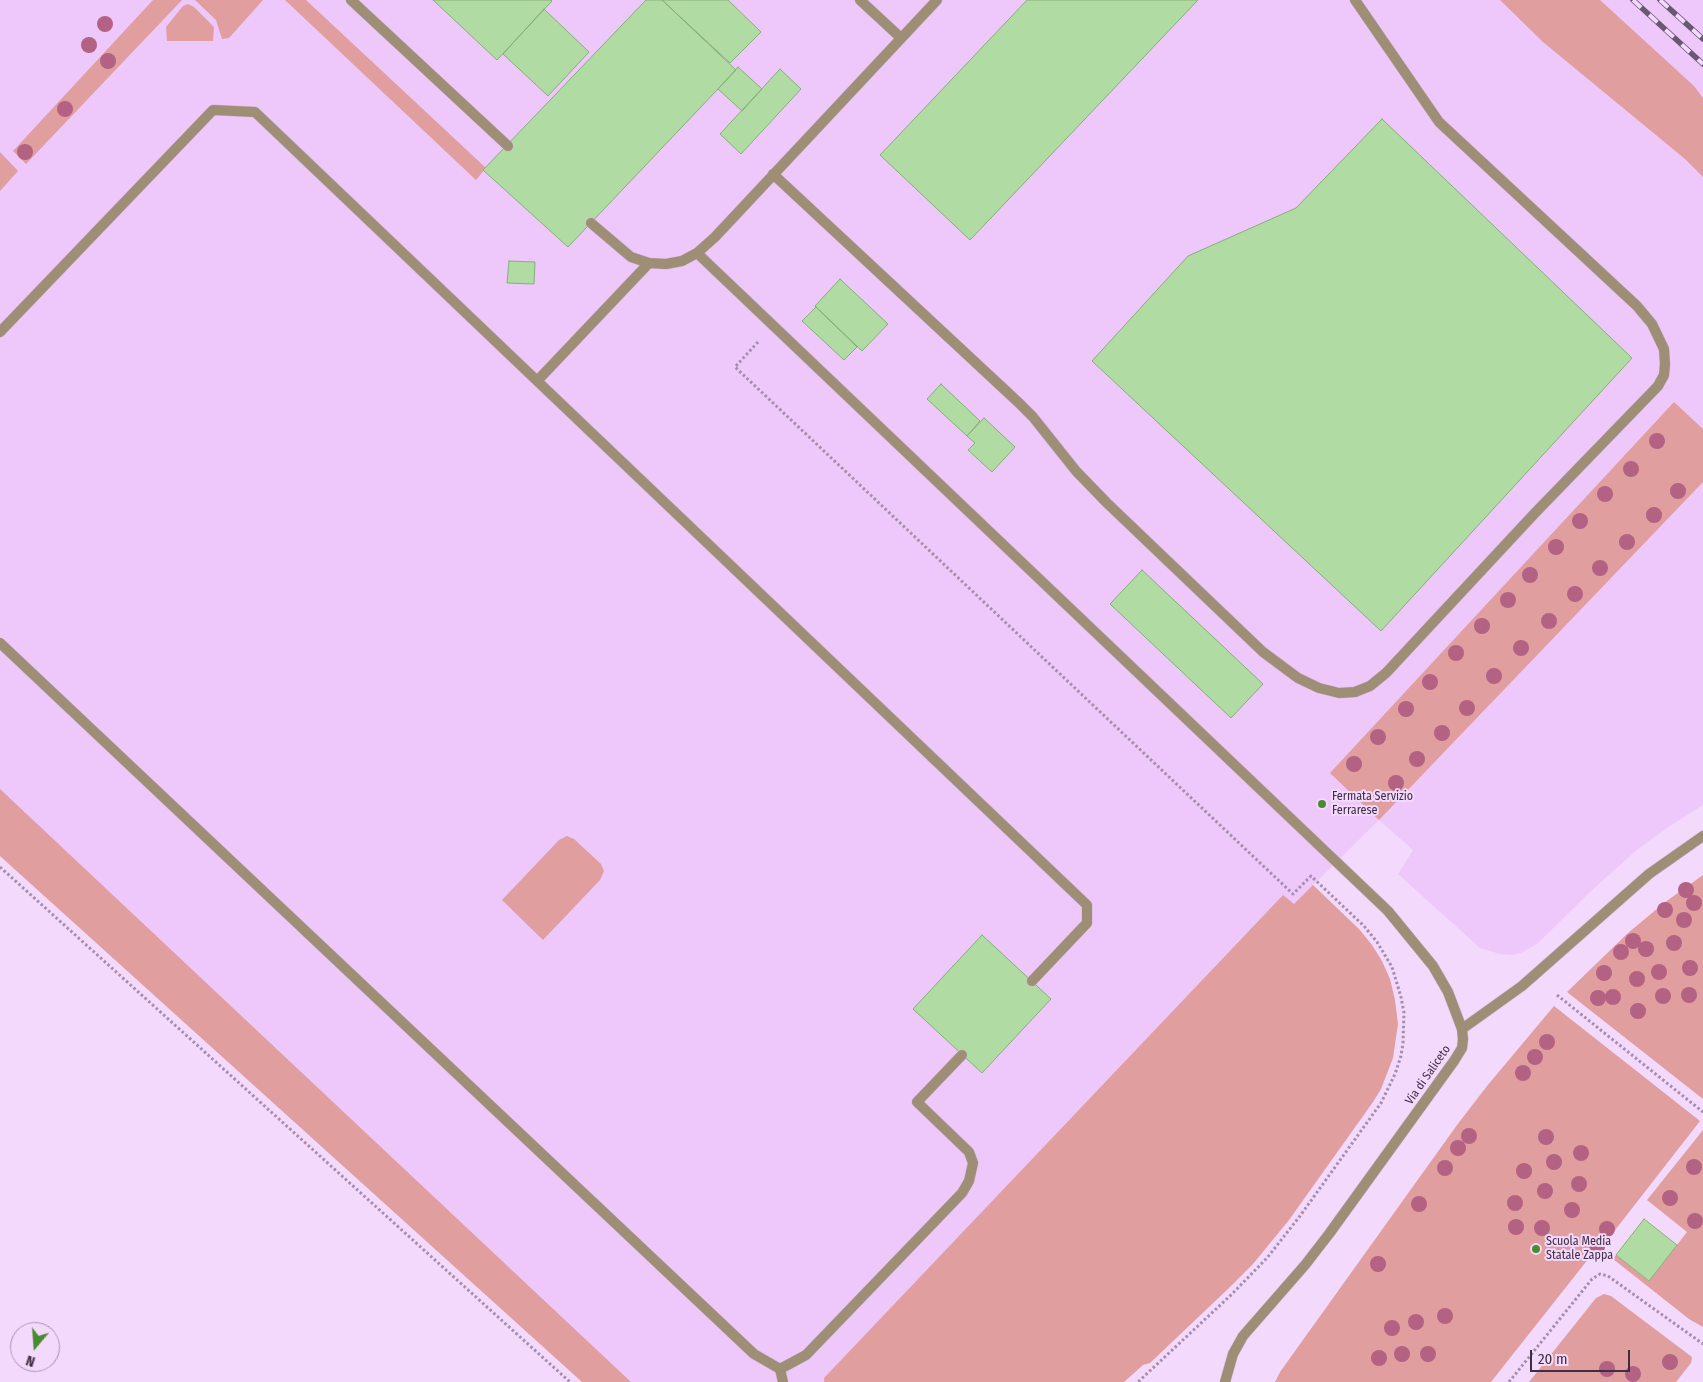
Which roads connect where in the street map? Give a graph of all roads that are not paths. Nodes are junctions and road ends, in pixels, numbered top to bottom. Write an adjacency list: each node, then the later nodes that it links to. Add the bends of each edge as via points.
1 (351, 0): 6 (street)
2 (860, 0): 5 (street)
3 (937, 0): 5 (street)
4 (1355, 0): 7 (street, via 1439,122 1637,306 1652,324 1664,349 1665,364 1658,386 1386,674 1355,692 1339,693 1319,688 1298,678 1263,652 1107,503 1019,403)
5 (901, 38): 7 (street)
6 (508, 146)
7 (773, 174): 9 (street)
8 (591, 223): 10 (street, via 631,257)
9 (697, 253): 10 (street, via 682,261); 16 (street, via 1388,911 1433,966 1448,992)
10 (649, 263): 12 (street)
11 (0, 332): 12 (street, via 212,110 256,112)
12 (538, 380): 15 (street, via 1087,905 1087,923)
13 (0, 643): 18 (street, via 754,1354)
14 (1703, 836): 16 (street, via 1649,874 1522,986)
15 (1032, 981)
16 (1462, 1029): 20 (street, Via di Saliceto, via 1462,1048 1454,1062 1329,1234 1243,1336 1233,1354)
17 (962, 1055): 18 (street, via 917,1102 969,1152 973,1163 969,1181 962,1193 806,1354)
18 (780, 1369): 19 (street)
19 (783, 1382)
20 (1225, 1382)

